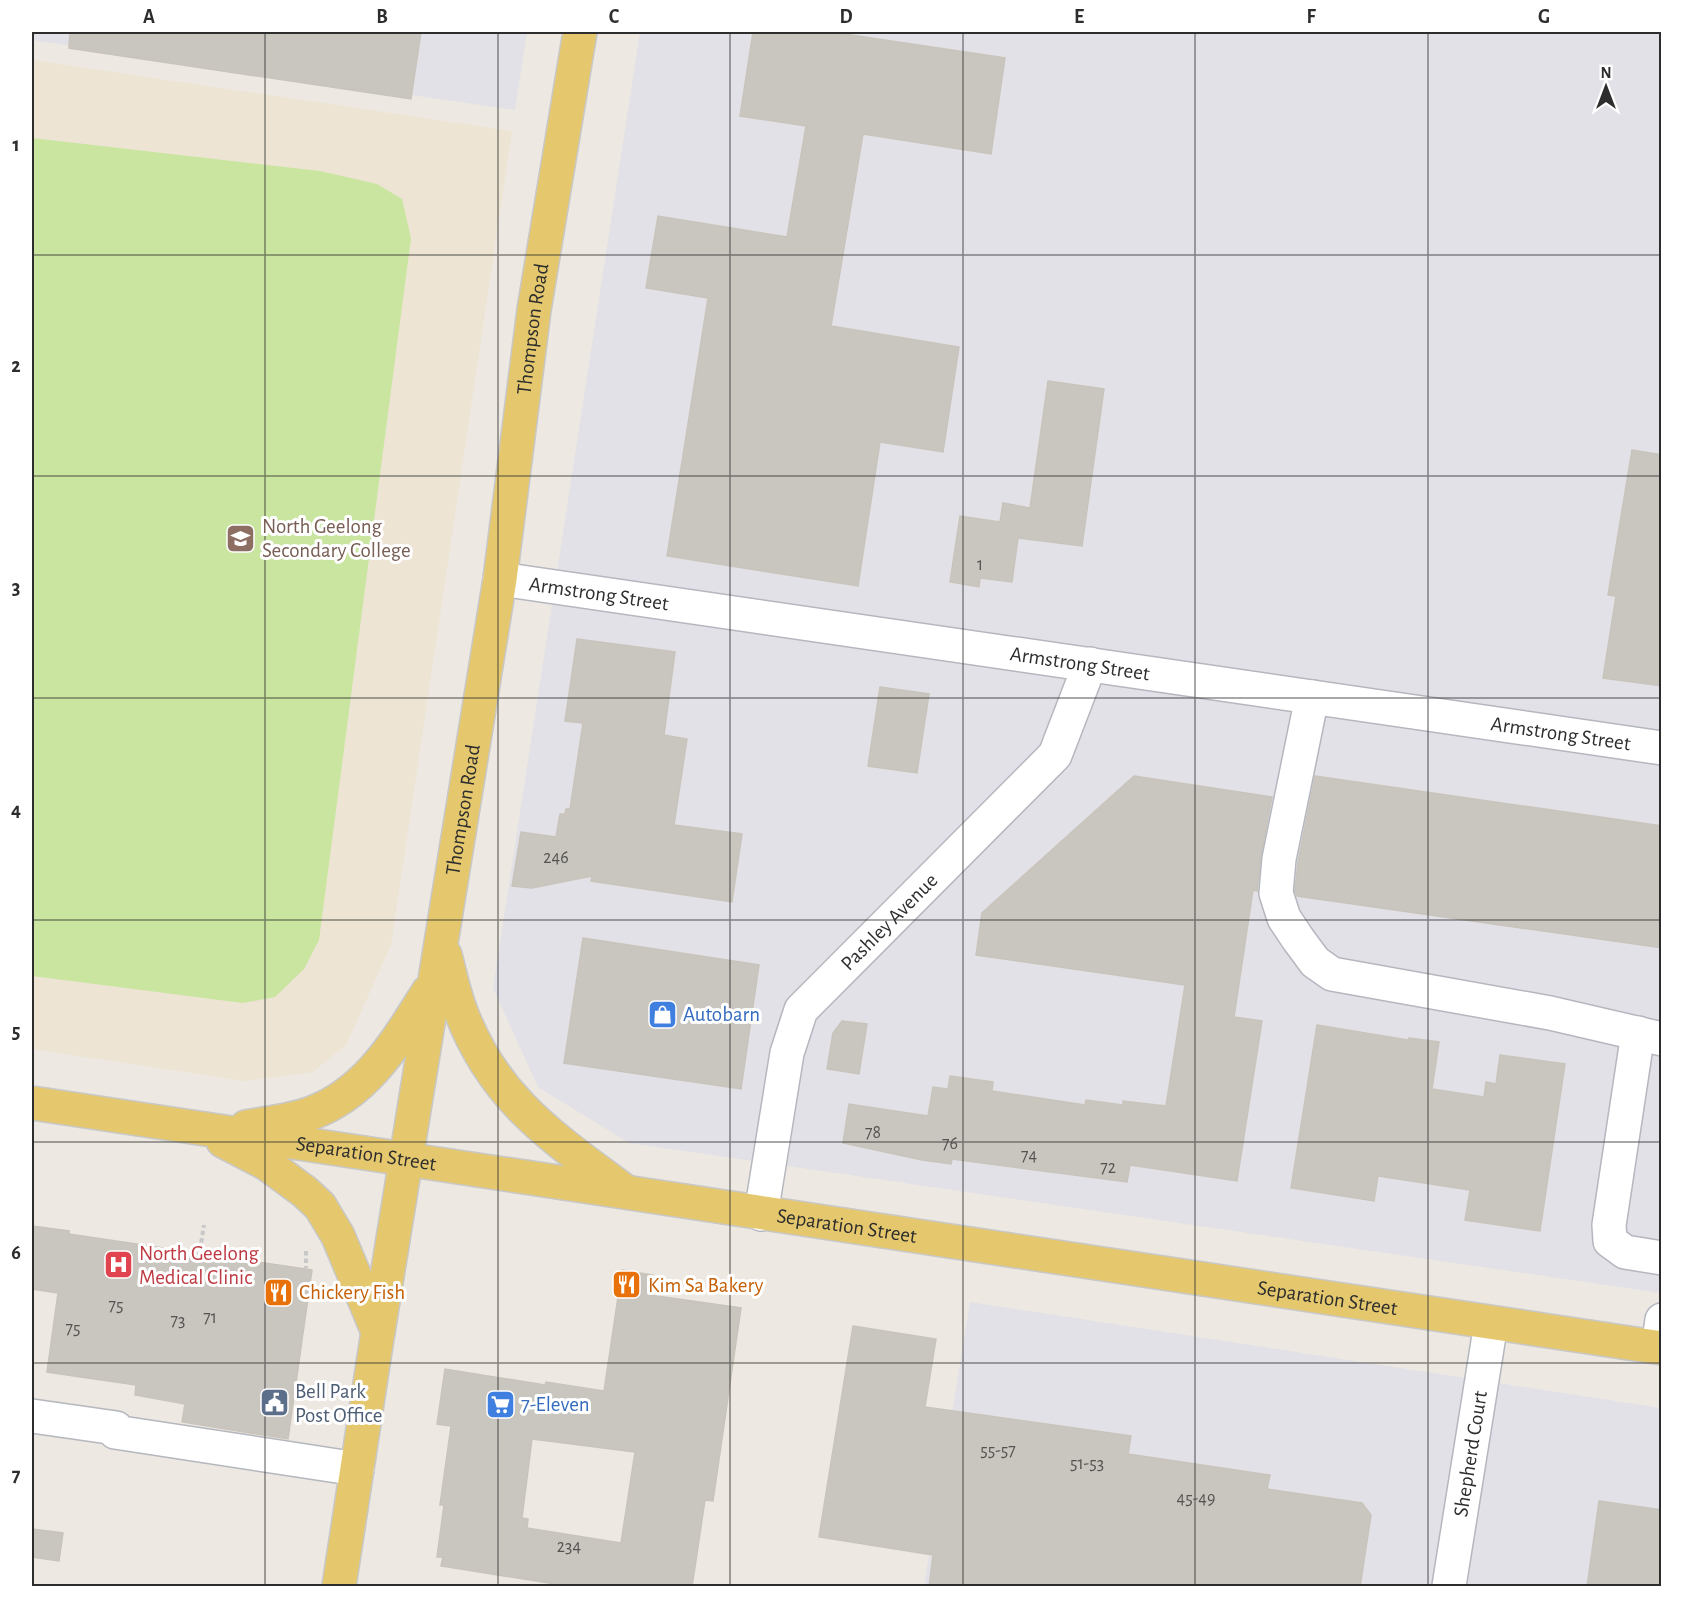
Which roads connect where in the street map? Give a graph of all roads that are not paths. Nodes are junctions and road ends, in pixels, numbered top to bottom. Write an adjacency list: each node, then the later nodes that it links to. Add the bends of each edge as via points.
1 (580, 32): 2 (main road, Thompson Road, via 534,310)
2 (500, 579): 3 (street, Armstrong Street); 6 (main road, Thompson Road)
3 (1090, 664): 4 (street, Armstrong Street); 13 (street, Pashley Avenue, via 1055,755 801,1010 787,1053)
4 (1312, 697): 5 (street, Armstrong Street); 8 (street, via 1279,859 1276,892 1284,918 1315,962 1332,974 1550,1013)
5 (1662, 748)
6 (442, 941): 7 (main road, Thompson Road); 12 (main road, via 460,1012 498,1082 543,1129)
7 (435, 981): 10 (main road, via 391,1050 345,1096 301,1117); 11 (main road, Thompson Road)
8 (1650, 1036): 14 (street, via 1609,1225 1610,1240 1625,1252)
9 (32, 1103): 10 (main road, Separation Street)
10 (207, 1129): 11 (main road, Separation Street); 16 (main road, via 267,1164 320,1206 338,1236)
11 (406, 1160): 12 (main road, Separation Street); 16 (main road, Thompson Road)
12 (628, 1193): 13 (main road, Separation Street)
13 (761, 1214): 15 (main road, Separation Street)
14 (1662, 1258)
15 (1491, 1323): 17 (main road, Separation Street); 21 (street, Shepherd Court)
16 (378, 1332): 19 (main road, Thompson Road)
17 (1660, 1338)
18 (32, 1416): 19 (street)
19 (357, 1469): 20 (main road, Thompson Road)
20 (339, 1587)
21 (1449, 1587)

